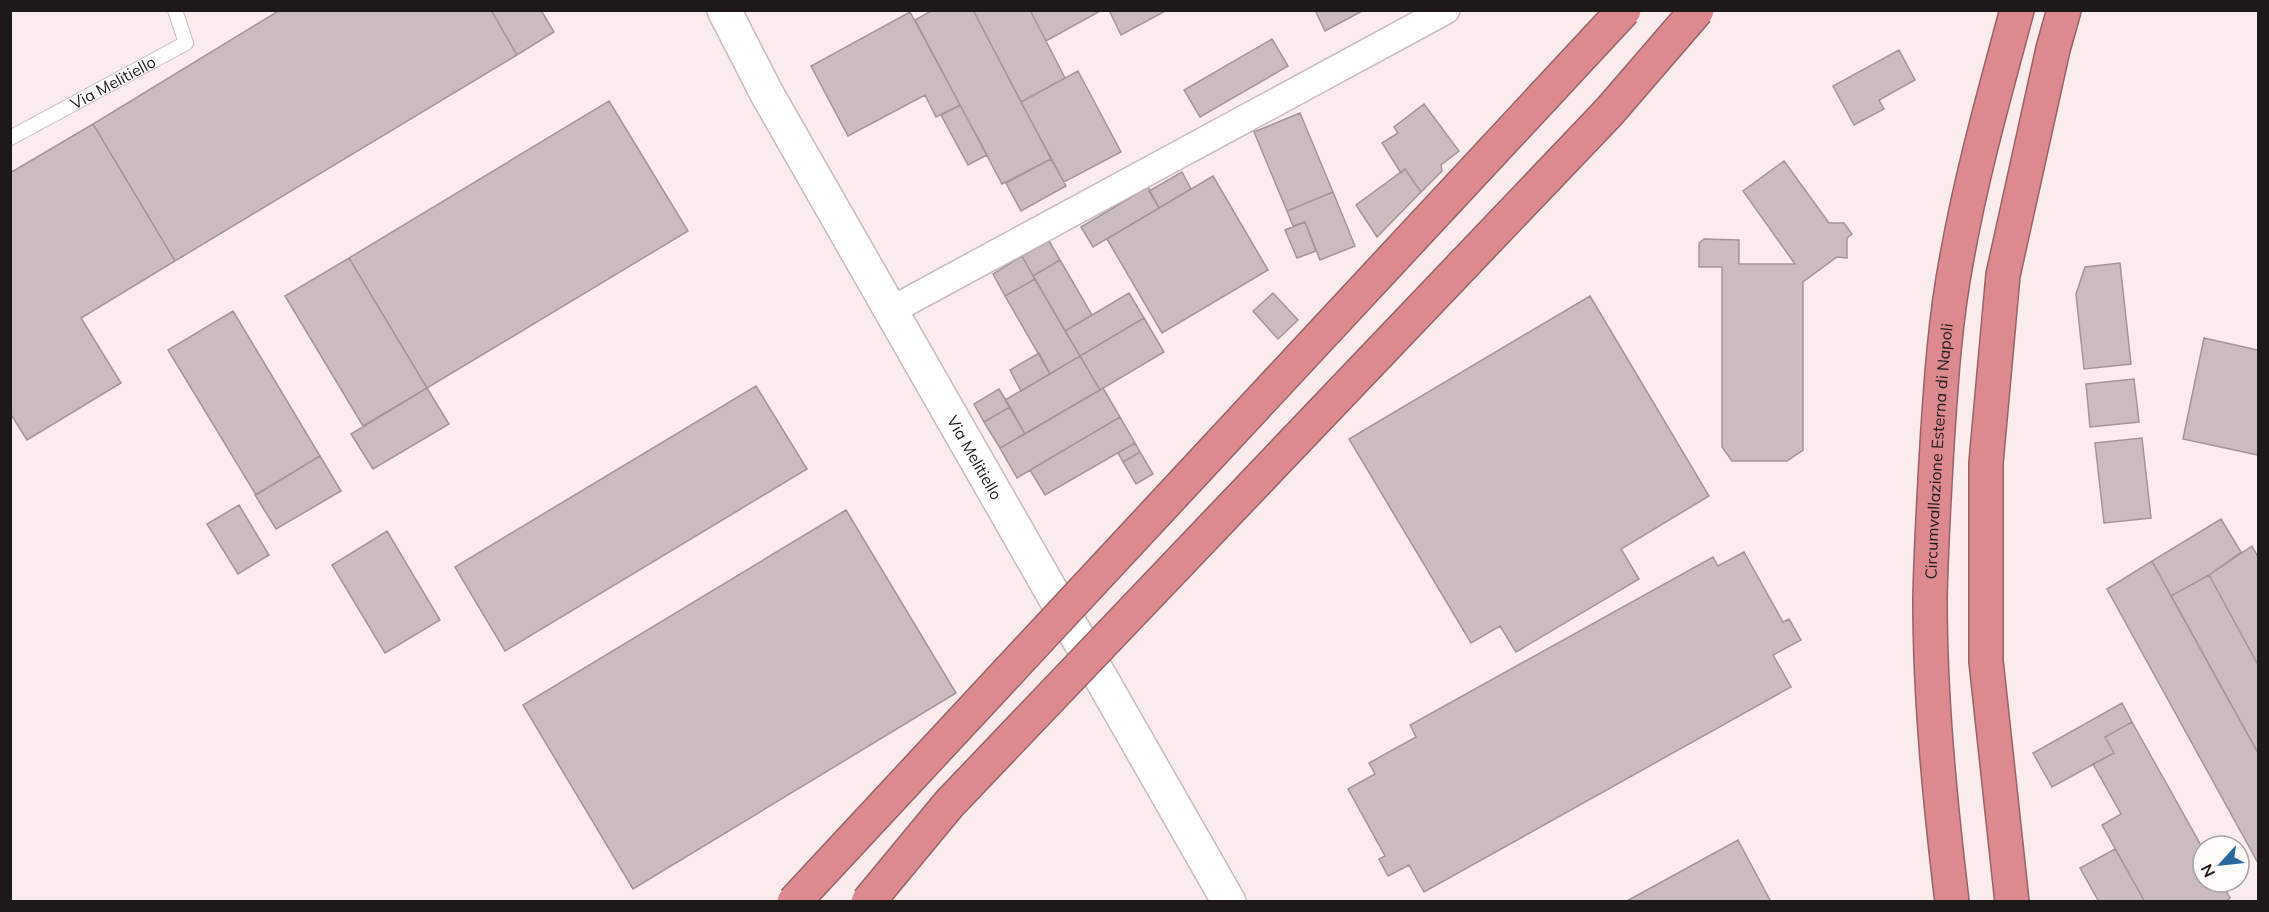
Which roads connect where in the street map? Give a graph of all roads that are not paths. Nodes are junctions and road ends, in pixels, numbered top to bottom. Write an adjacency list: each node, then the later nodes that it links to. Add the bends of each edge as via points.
1 (175, 10): 8 (lane, Via Melitiello, via 186,43)
2 (724, 10): 9 (street, Via Melitiello, via 766,94)
3 (1446, 10): 9 (street)
4 (1624, 10): 10 (highway, bridge)
5 (1697, 10): 11 (highway, bridge, via 1609,112 949,804)
6 (2017, 10): 13 (highway, Circumvallazione Esterna di Napoli, via 1956,258 1942,359 1930,599 1934,709)
7 (2064, 10): 14 (highway, via 2004,275 1986,464 1986,661)
8 (10, 138)
9 (890, 311): 12 (street, Via Melitiello)
10 (794, 902)
11 (868, 902)
12 (1229, 902)
13 (1952, 902)
14 (2012, 902)

